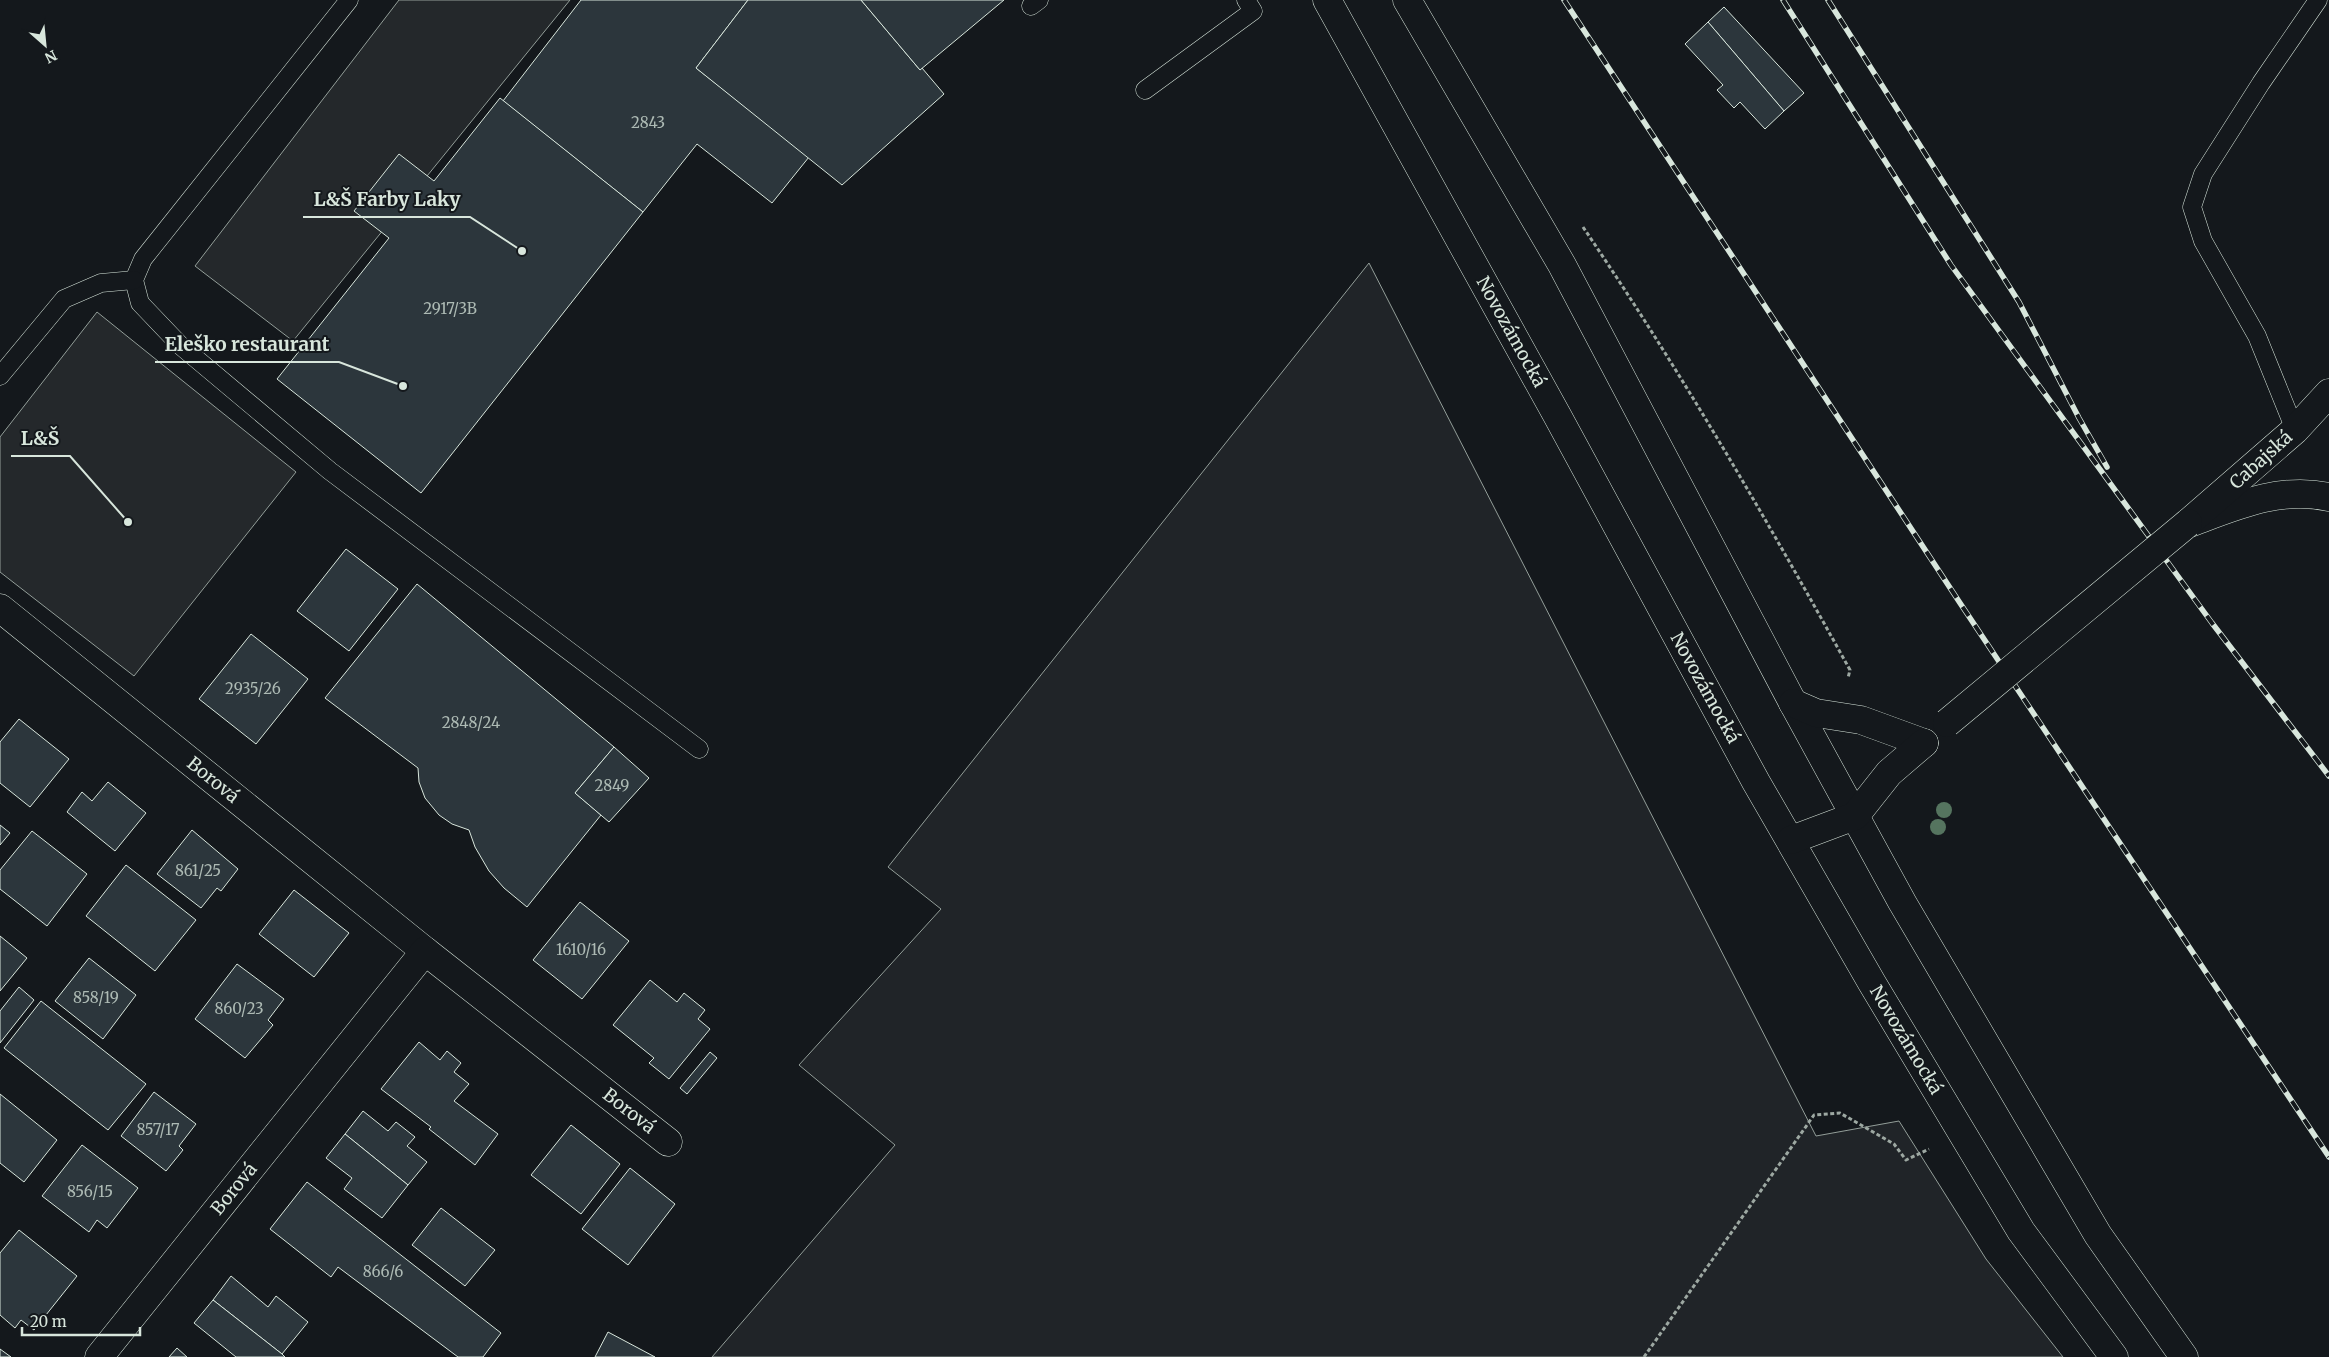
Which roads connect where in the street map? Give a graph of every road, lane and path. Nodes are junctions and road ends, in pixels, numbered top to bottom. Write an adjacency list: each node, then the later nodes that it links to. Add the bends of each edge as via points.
1 (349, 0): 8 (lane, via 143,259)
2 (1246, 0): 6 (lane, via 1253,12)
3 (1327, 0): 20 (main road, Novozámocká, via 1756,782)
4 (1407, 0): 16 (main road, via 1562,265)
5 (2318, 0): 11 (lane, via 2203,174 2192,207 2203,241 2257,336)
6 (1146, 90)
7 (1578, 221): 15 (path, via 1643,316 1788,556 1850,670)
8 (134, 280): 9 (lane, via 100,283 64,299); 18 (lane, via 140,303 181,346 330,471)
9 (0, 376)
10 (2329, 393): 11 (main road, Cabajská)
11 (2295, 430): 13 (main road, Cabajská)
12 (2329, 497): 13 (main road, via 2284,494 2250,500)
13 (2188, 523): 17 (main road, Cabajská, bridge)
14 (0, 608): 21 (main road, Borová)
15 (1848, 678)
16 (1793, 703): 17 (main road, via 1816,713 1861,720); 19 (main road)
17 (1924, 743): 19 (main road, Cabajská, via 1889,773)
18 (698, 748)
19 (1855, 816): 20 (main road); 27 (main road, via 1948,982 2098,1235)
20 (1791, 840): 26 (main road, Novozámocká, via 1872,983 2021,1231)
21 (426, 951): 22 (main road, Borová); 24 (main road, Borová)
22 (668, 1142)
23 (1929, 1149): 25 (path, via 1906,1160 1894,1144 1840,1113 1814,1115)
24 (99, 1357)
25 (1644, 1357)
26 (2114, 1357)
27 (2184, 1357)

